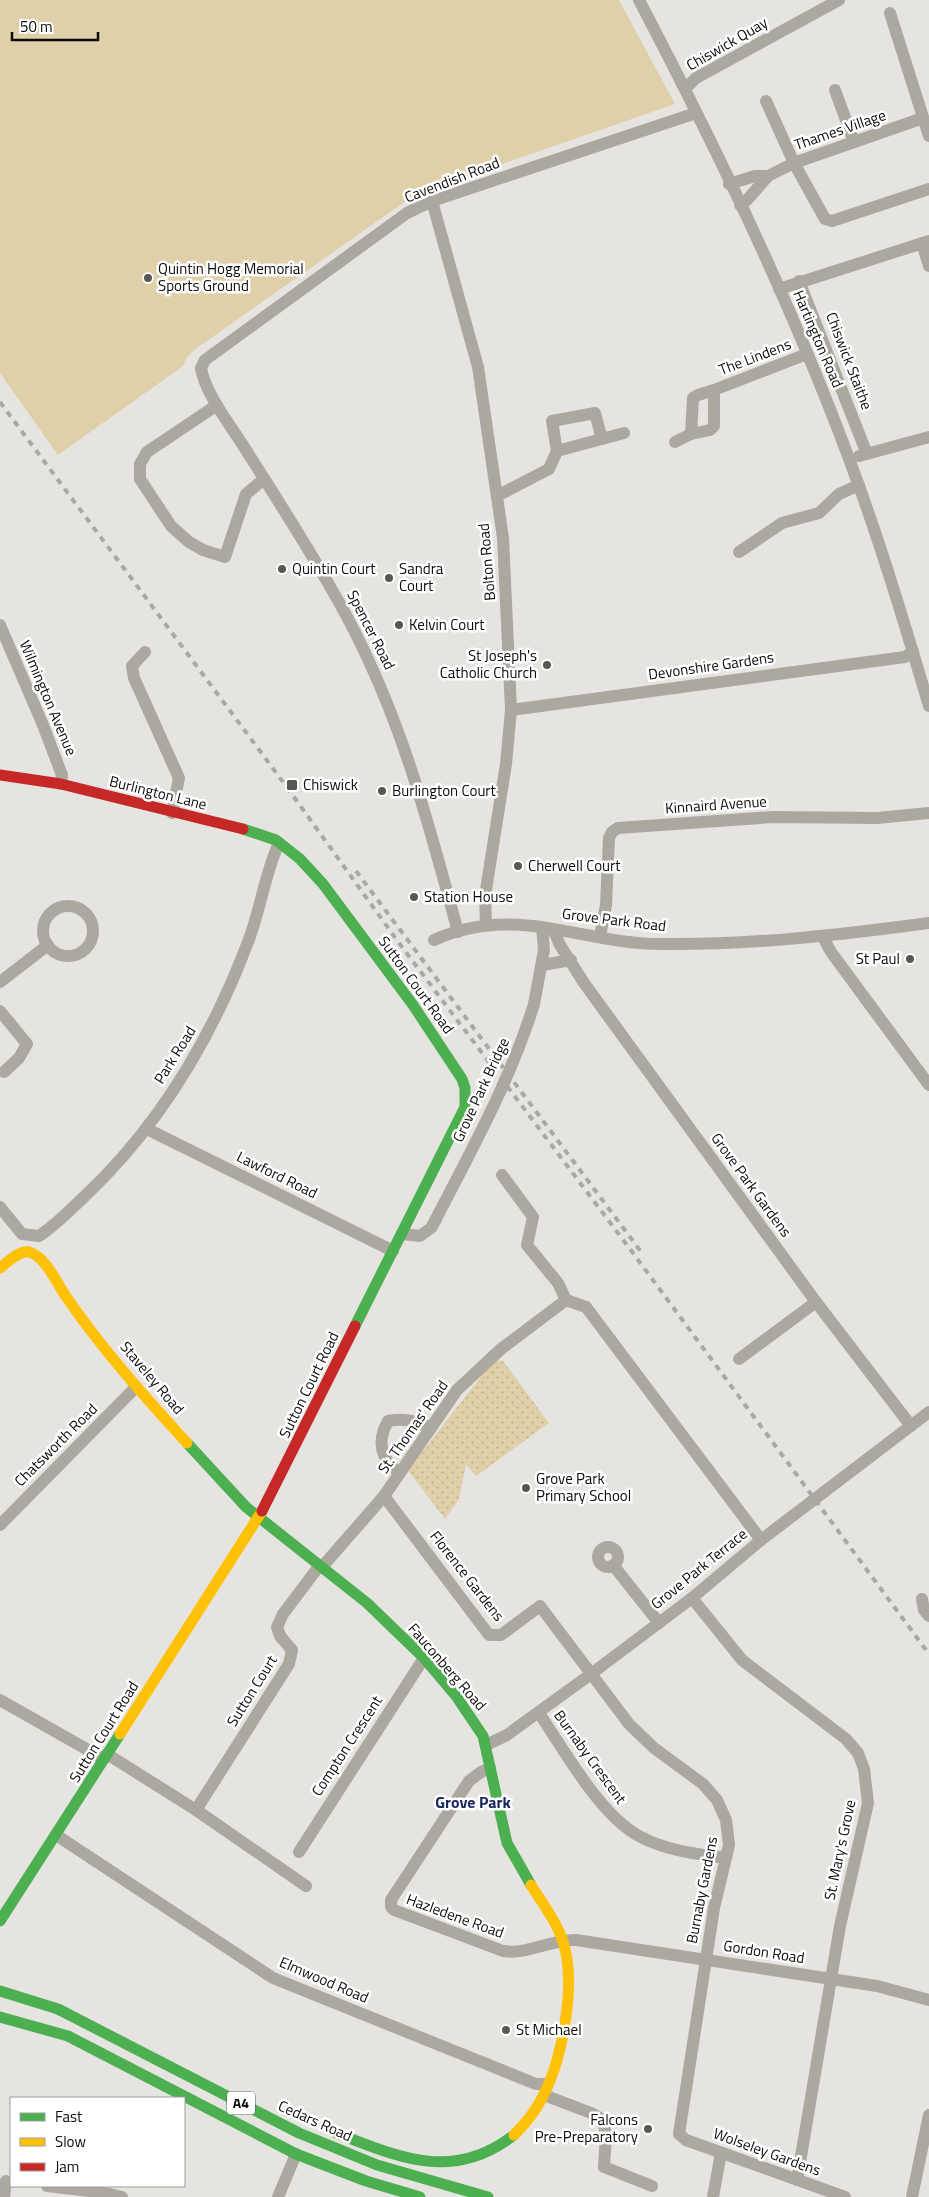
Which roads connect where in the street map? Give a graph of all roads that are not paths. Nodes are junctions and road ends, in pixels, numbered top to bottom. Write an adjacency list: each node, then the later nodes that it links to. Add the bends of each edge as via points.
1 (639, 0): 4 (street, Hartington Road)
2 (839, 0): 4 (street, Chiswick Quay, via 696,78)
3 (890, 13): 8 (street)
4 (685, 89): 7 (street, Hartington Road)
5 (835, 90): 10 (street)
6 (766, 102): 11 (street)
7 (696, 113): 13 (street, Hartington Road); 15 (street, Cavendish Road)
8 (924, 118): 9 (street); 10 (street, Thames Village)
9 (929, 136)
10 (854, 142): 11 (street, Thames Village)
11 (794, 163): 12 (street, Thames Village); 14 (street, via 820,213 832,221)
12 (768, 176): 13 (street, Thames Village, via 755,176); 16 (street, Thames Village)
13 (729, 184): 16 (street, Hartington Road)
14 (929, 189)
15 (432, 201): 22 (street, Cavendish Road, via 408,213 205,360); 35 (street, Bolton Road, via 478,367)
16 (740, 204): 20 (street, Hartington Road)
17 (925, 242): 18 (street); 19 (street)
18 (929, 266)
19 (800, 281): 20 (street); 31 (street, Chiswick Staithe)
20 (779, 289): 21 (street, Hartington Road)
21 (807, 354): 23 (street, The Lindens); 32 (street, Hartington Road)
22 (201, 368): 24 (street, Spencer Road)
23 (714, 390): 26 (street, The Lindens, via 693,398); 26 (street, The Lindens, via 714,426)
24 (217, 405): 33 (street, Spencer Road); 33 (street, via 147,452 140,464 140,479 178,532 202,550 225,557 246,494)
25 (624, 433): 28 (street)
26 (691, 434): 29 (street, The Lindens)
27 (929, 437): 31 (street)
28 (602, 438): 30 (street); 30 (street, via 595,413 552,421)
29 (676, 442)
30 (557, 451): 35 (street, via 548,469)
31 (867, 454): 32 (street)
32 (849, 460): 34 (street, Hartington Road)
33 (264, 479): 51 (street, Spencer Road, via 346,614 390,706 424,808)
34 (859, 485): 36 (street, via 839,494 819,513 782,523); 38 (street, Hartington Road)
35 (497, 496): 41 (street, Bolton Road, via 506,583)
36 (739, 552)
37 (0, 625): 43 (street, Wilmington Avenue, via 56,758 62,775)
38 (913, 651): 40 (street, Hartington Road); 41 (street, Devonshire Gardens, via 905,656)
39 (145, 652): 44 (street, via 132,666 134,678 180,778)
40 (929, 706)
41 (511, 710): 49 (street, Bolton Road, via 505,773 485,896)
42 (0, 775): 43 (main road, Burlington Lane)
43 (61, 784): 44 (main road, Burlington Lane)
44 (172, 813): 46 (main road, Burlington Lane, via 266,835)
45 (929, 813): 52 (street, Kinnaird Avenue, via 878,818 773,817 614,830 609,838 606,905)
46 (279, 843): 47 (main road, Burlington Lane); 62 (street, Park Road, via 247,946 216,1018 196,1056)
47 (300, 859): 65 (main road, Sutton Court Road, via 323,884 413,1005 465,1088 465,1107)
48 (929, 923): 53 (street, Grove Park Road)
49 (486, 925): 50 (street, Grove Park Road, via 507,923); 51 (street, Grove Park Road)
50 (547, 928): 52 (street, Grove Park Road); 56 (street, Grove Park Gardens); 57 (street, Grove Park Bridge)
51 (458, 932): 54 (street, Grove Park Road)
52 (600, 936): 53 (street, Grove Park Road, via 660,944)
53 (823, 937): 61 (street)
54 (434, 940)
55 (48, 945): 58 (street)
56 (570, 960): 57 (street); 69 (street, Grove Park Gardens)
57 (542, 965): 65 (street, Grove Park Bridge, bridge, via 534,1004 516,1057 436,1219 431,1228 420,1236)
58 (0, 982)
59 (0, 1011): 60 (street, via 27,1044 19,1058)
60 (4, 1072)
61 (929, 1085)
62 (147, 1129): 64 (street, Park Road, via 96,1185 39,1236 22,1234); 66 (street, Lawford Road)
63 (502, 1175): 68 (street, via 533,1217 527,1245 558,1283)
64 (0, 1207)
65 (402, 1234): 66 (main road, Sutton Court Road)
66 (393, 1251): 77 (main road, Sutton Court Road)
67 (0, 1268): 71 (main road, Staveley Road, via 20,1253 29,1252 40,1258)
68 (566, 1300): 74 (street, St. Thomas' Road, via 502,1349 457,1390); 79 (street, via 586,1307)
69 (816, 1302): 70 (street); 73 (street, Grove Park Gardens)
70 (739, 1358)
71 (136, 1387): 77 (main road, Staveley Road); 78 (street, Chatsworth Road)
72 (929, 1412): 73 (street, Grove Park Terrace)
73 (910, 1426): 79 (street, Grove Park Terrace)
74 (431, 1428): 75 (street, St. Thomas' Road); 75 (street, via 415,1421 388,1421 384,1429 383,1457)
75 (400, 1473): 76 (street, St. Thomas' Road)
76 (384, 1496): 81 (street, St. Thomas' Road); 87 (street, Florence Gardens, via 489,1634 501,1635 540,1606)
77 (259, 1518): 81 (main road, Fauconberg Road); 91 (main road, Sutton Court Road)
78 (0, 1525)
79 (761, 1540): 82 (street, Grove Park Terrace)
80 (613, 1565): 85 (street)
81 (321, 1566): 86 (main road, Fauconberg Road, via 367,1603); 93 (street, Sutton Court, via 283,1614 277,1627 292,1650 289,1664)
82 (692, 1598): 85 (street, Grove Park Terrace); 101 (street, St. Mary's Grove, via 737,1656 839,1732 858,1753 864,1768 868,1786 867,1811)
83 (922, 1599): 84 (street)
84 (929, 1616)
85 (659, 1623): 87 (street, Grove Park Terrace)
86 (424, 1658): 90 (main road, Fauconberg Road, via 471,1716); 95 (street, Compton Crescent)
87 (591, 1674): 89 (street, Grove Park Terrace); 96 (street, Burnaby Gardens, via 637,1733 713,1795 728,1826)
88 (0, 1700): 91 (street)
89 (539, 1714): 90 (street, Grove Park Terrace, via 507,1736); 96 (street, Burnaby Crescent, via 600,1800 627,1829 669,1848)
90 (486, 1745): 92 (main road, Fauconberg Road)
91 (106, 1757): 93 (street); 94 (main road, Sutton Court Road)
92 (490, 1768): 99 (main road, Fauconberg Road, via 507,1843); 99 (street, Hazledene Road, via 469,1781 391,1900 391,1908 503,1951 526,1950)
93 (196, 1810): 97 (street)
94 (56, 1835): 98 (main road, Sutton Court Road); 105 (street, Elmwood Road, via 273,1978)
95 (299, 1852)
96 (726, 1858): 100 (street, Burnaby Gardens)
97 (306, 1886)
98 (0, 1920)
99 (563, 1940): 100 (street, Gordon Road); 105 (main road, Fauconberg Road, via 568,1979 564,2024 555,2074)
100 (706, 1958): 101 (street, Gordon Road); 108 (street, Burnaby Gardens)
101 (830, 1979): 103 (street, Gordon Road, via 892,1989); 111 (street, St. Mary's Grove)
102 (0, 1991): 119 (main road, Cedars Road / A4, via 58,2009 299,2133 377,2165)
103 (929, 2000)
104 (0, 2016): 110 (main road, A4, via 68,2036)
105 (546, 2090): 107 (main road, Fauconberg Road, via 536,2112 507,2142 460,2161 439,2161 393,2152); 113 (street, Elmwood Road, via 603,2120 606,2135 604,2167)
106 (929, 2115): 122 (street)
107 (336, 2132)
108 (679, 2134): 109 (street, Wolseley Gardens, via 686,2140)
109 (721, 2153): 111 (street, Wolseley Gardens); 120 (street)
110 (296, 2154): 117 (street); 118 (main road, A4, via 366,2181)
111 (797, 2180): 121 (street, Wolseley Gardens)
112 (6, 2181): 115 (street)
113 (652, 2186)
114 (55, 2187): 116 (street)
115 (4, 2197)
116 (122, 2197)
117 (278, 2197)
118 (420, 2197)
119 (488, 2197)
120 (713, 2197)
121 (845, 2197)
122 (912, 2197)

